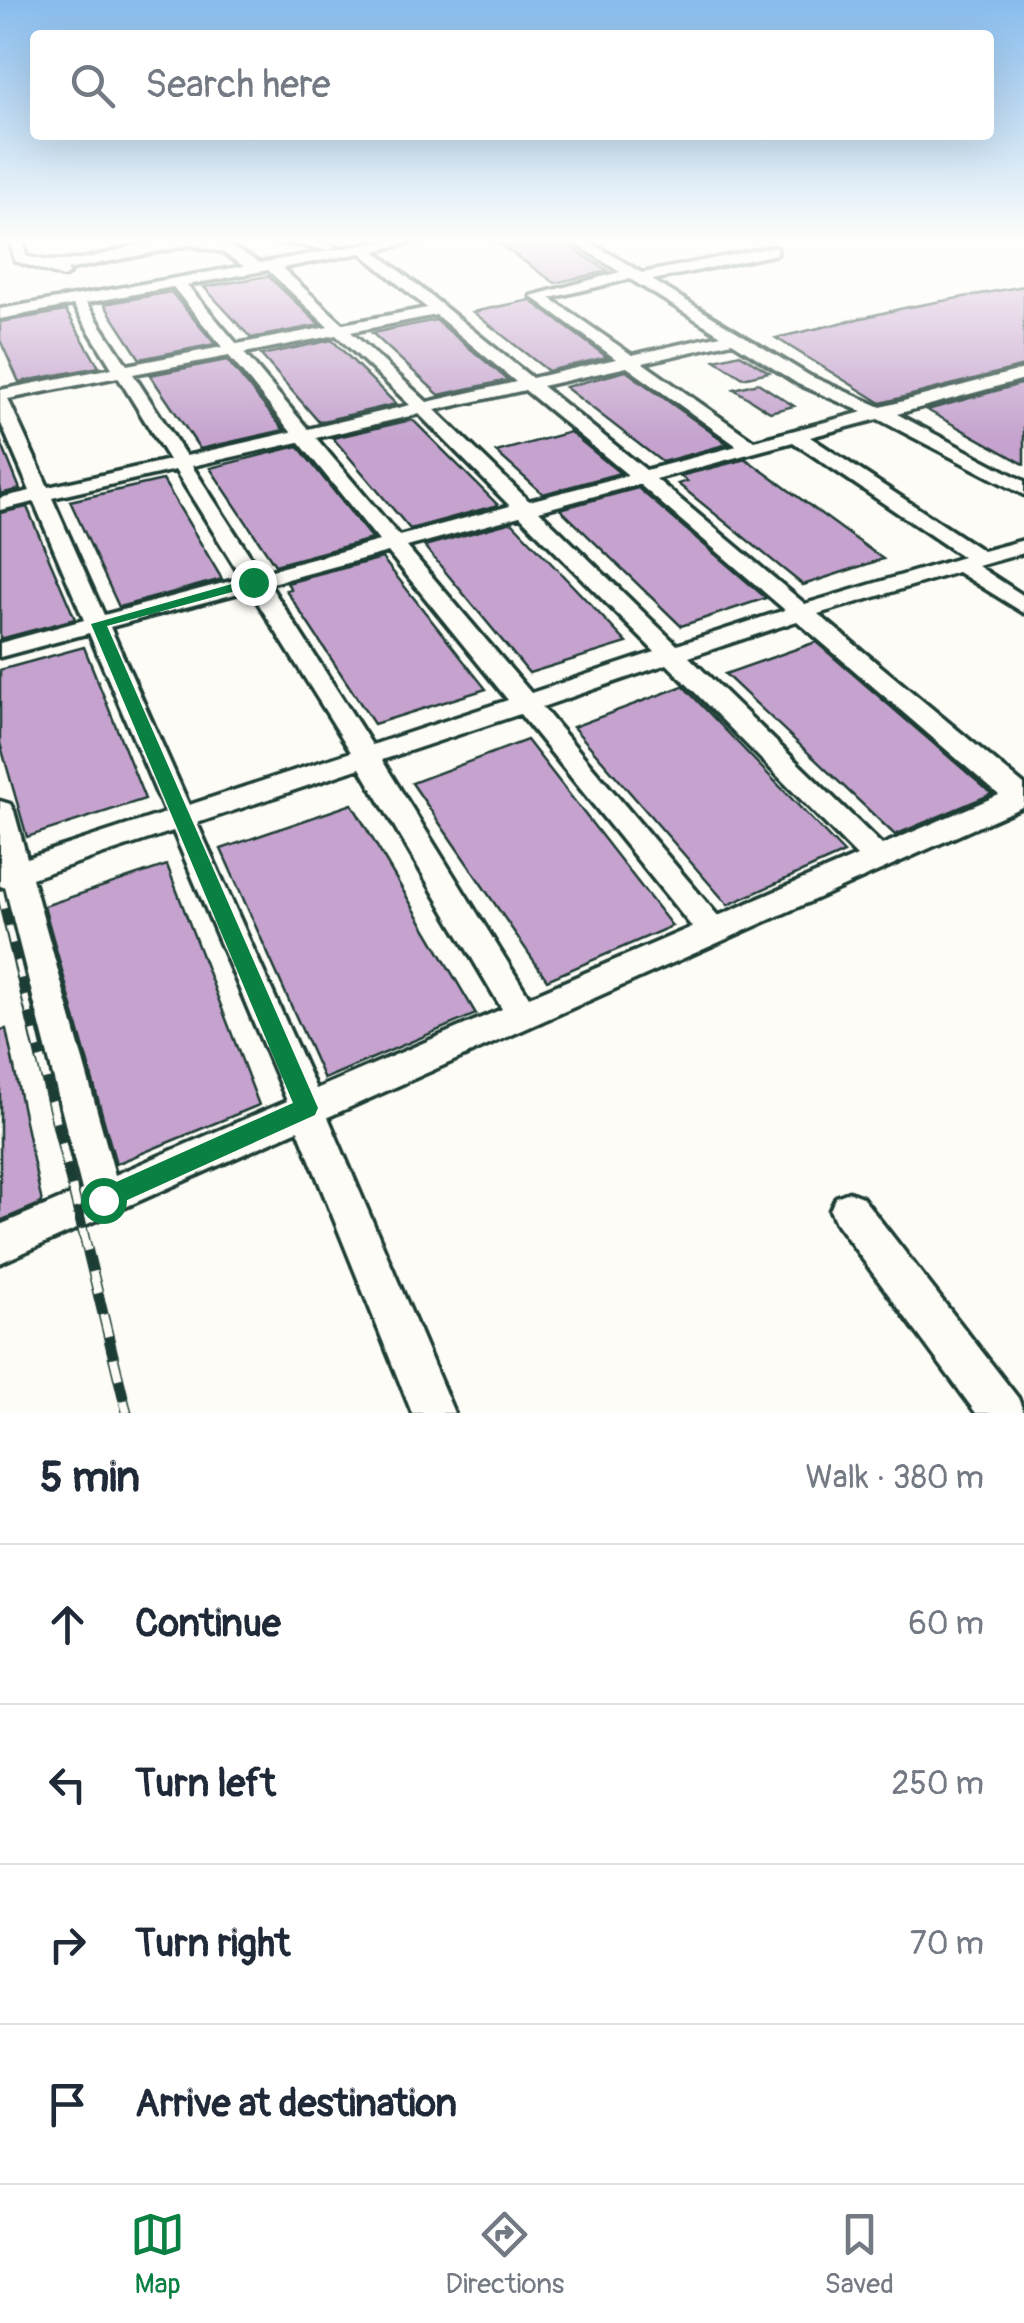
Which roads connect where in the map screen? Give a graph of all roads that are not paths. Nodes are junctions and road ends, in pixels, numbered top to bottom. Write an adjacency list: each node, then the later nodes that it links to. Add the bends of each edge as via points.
1 (50, 305): 9 (street)
2 (80, 305): 14 (street)
3 (197, 305): 12 (street)
4 (312, 305): 10 (street)
5 (433, 305): 8 (street)
6 (551, 305): 13 (street)
7 (683, 305): 11 (street)
8 (439, 310): 10 (street); 16 (street)
9 (0, 314)
10 (341, 329): 12 (street); 18 (street)
11 (735, 337): 13 (street); 19 (street, via 821,389)
12 (235, 349): 14 (street); 20 (street)
13 (629, 361): 16 (street); 22 (street)
14 (124, 370): 17 (street); 23 (street)
15 (1024, 374): 19 (street)
16 (528, 384): 18 (street); 24 (street)
17 (0, 397): 26 (street)
18 (424, 408): 20 (street); 28 (street)
19 (882, 413): 21 (street); 25 (street)
20 (303, 436): 23 (street); 29 (street)
21 (796, 436): 22 (street); 31 (street)
22 (752, 448): 24 (street)
23 (178, 463): 26 (street); 32 (street)
24 (641, 476): 28 (street); 34 (street)
25 (1024, 490)
26 (40, 495): 27 (street); 35 (street)
27 (0, 504)
28 (523, 508): 29 (street); 37 (street)
29 (395, 544): 32 (street); 38 (street)
30 (1024, 546): 31 (street)
31 (970, 561): 33 (street); 34 (street)
32 (253, 582): 35 (street); 39 (street)
33 (1024, 606)
34 (801, 612): 37 (street); 40 (street)
35 (99, 624): 36 (street); 42 (street)
36 (0, 650)
37 (672, 654): 38 (street); 43 (street)
38 (525, 704): 39 (street); 45 (street)
39 (367, 756): 42 (street); 46 (street)
40 (1022, 796): 43 (street)
41 (0, 812): 44 (street)
42 (182, 817): 44 (street); 47 (street)
43 (877, 858): 45 (street)
44 (8, 875): 48 (street)
45 (713, 930): 46 (street)
46 (522, 1014): 47 (street)
47 (307, 1108): 48 (street); 51 (street)
48 (103, 1200): 50 (street)
49 (849, 1210): 52 (street)
50 (0, 1244)
51 (433, 1413)
52 (1004, 1413)

